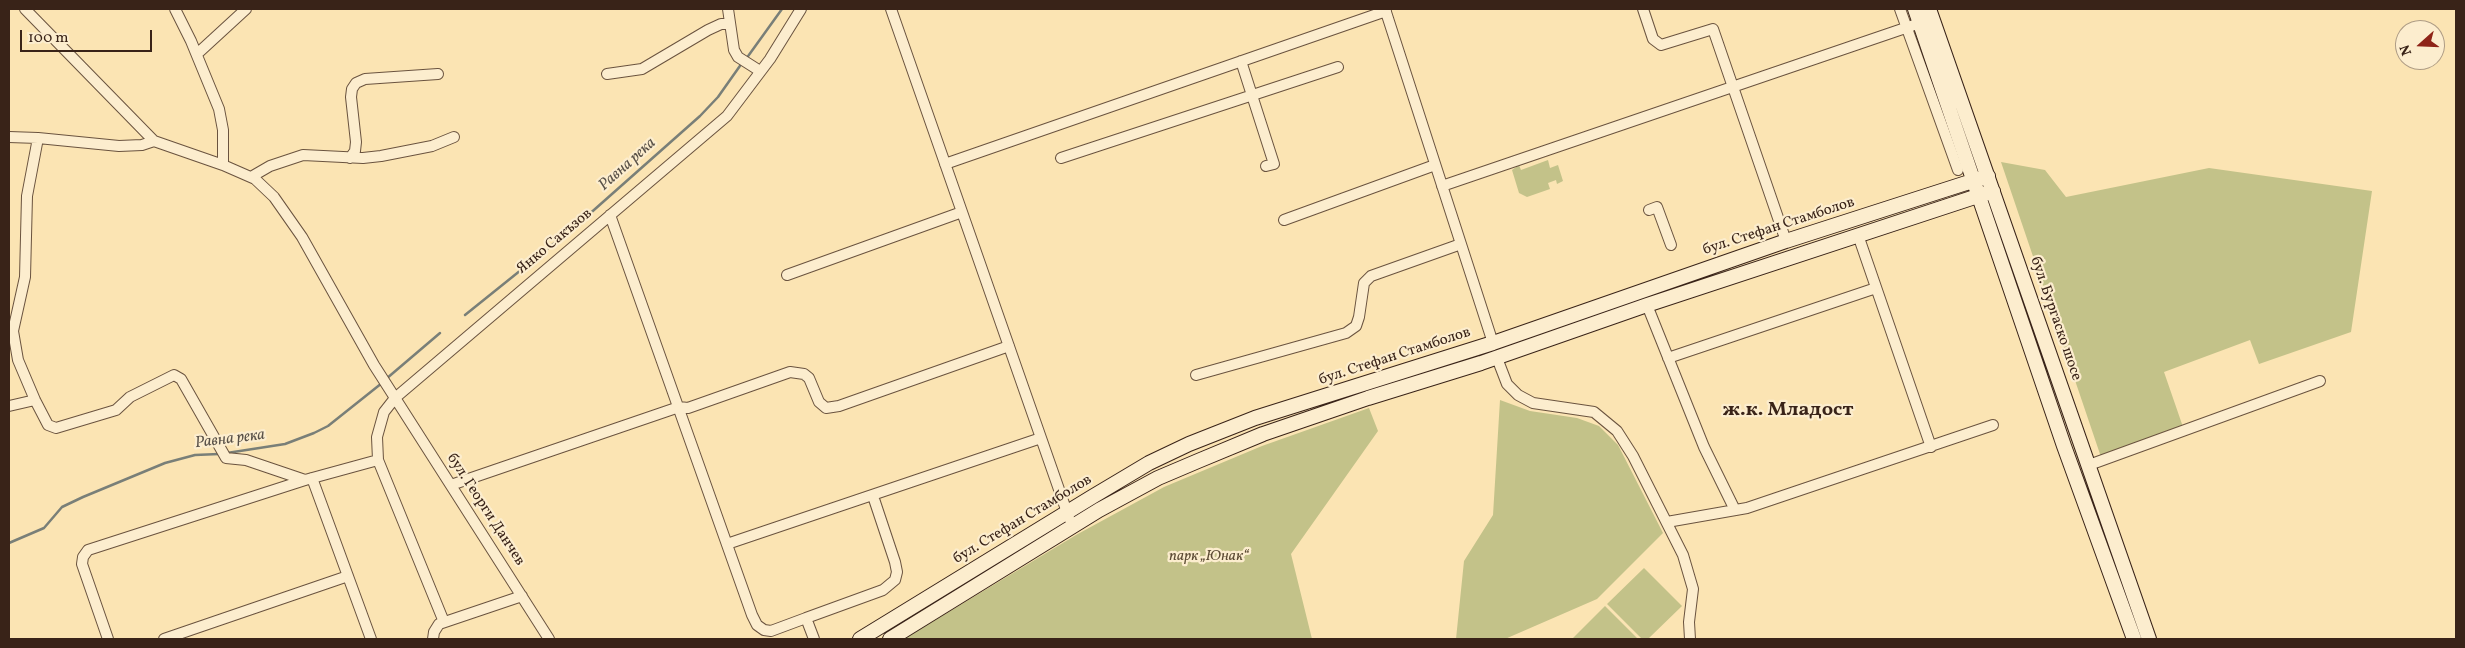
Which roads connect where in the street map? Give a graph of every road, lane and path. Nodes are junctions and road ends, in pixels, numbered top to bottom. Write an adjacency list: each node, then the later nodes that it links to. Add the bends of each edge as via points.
1 (25, 9): 25 (street)
2 (175, 9): 14 (street)
3 (246, 9): 14 (street)
4 (728, 9): 12 (street)
5 (801, 9): 17 (street, Янко Сакъзов)
6 (891, 9): 28 (street)
7 (1643, 9): 20 (street, via 1653,39 1660,45 1713,29)
8 (1900, 9): 13 (street)
9 (1915, 9): 13 (main road, бул. Бургаско шосе)
10 (1929, 9): 34 (main road, бул. Бургаско шосе)
11 (1386, 10): 15 (street); 30 (street)
12 (730, 24): 17 (street, via 734,50); 19 (street, via 708,30 642,70)
13 (1913, 26): 20 (street); 32 (street); 34 (main road, бул. Бургаско шосе)
14 (197, 54): 29 (street, via 220,108)
15 (1241, 61): 21 (street); 28 (street)
16 (1338, 67): 21 (street)
17 (756, 68): 39 (street, Янко Сакъзов, via 748,90 727,116)
18 (438, 74): 26 (street, via 366,79 356,83 351,97 356,142)
19 (607, 74)
20 (1732, 88): 35 (street); 42 (street)
21 (1252, 95): 27 (street); 31 (street, via 1274,164)
22 (9, 137): 24 (street)
23 (454, 137): 26 (street, via 432,146 381,156)
24 (38, 138): 25 (street, via 119,146); 55 (street, via 27,196 25,277 13,332 18,360)
25 (154, 141): 29 (street, бул. Георги Данчев)
26 (350, 158): 33 (street, via 303,155 270,166)
27 (1062, 158)
28 (946, 164): 38 (street)
29 (223, 165): 33 (street, бул. Георги Данчев)
30 (1435, 165): 35 (street); 40 (street)
31 (1266, 166)
32 (1958, 170)
33 (252, 177): 54 (street, бул. Георги Данчев, via 266,187 302,237)
34 (1981, 178): 36 (main road, бул. Бургаско шосе); 42 (main road, бул. Стефан Стамболов)
35 (1442, 186): 43 (street)
36 (1986, 193): 41 (main road, бул. Стефан Стамболов); 62 (main road, бул. Бургаско шосе); 84 (main road, бул. Бургаско шосе, via 2066,453)
37 (1649, 210): 44 (street, via 1657,207)
38 (962, 212): 45 (street); 49 (street)
39 (610, 215): 54 (street, Янко Сакъзов); 57 (street)
40 (1284, 220)
41 (1858, 236): 46 (street); 47 (main road, бул. Стефан Стамболов)
42 (1786, 241): 48 (main road, бул. Стефан Стамболов)
43 (1461, 244): 48 (street); 52 (street, via 1371,276 1364,283 1356,326 1346,333)
44 (1671, 245)
45 (787, 275)
46 (1876, 288): 51 (street); 60 (street)
47 (1647, 305): 50 (main road, бул. Стефан Стамболов); 51 (street)
48 (1493, 343): 50 (main road); 67 (main road, бул. Стефан Стамболов, via 1255,418 1188,444 1148,463)
49 (1009, 346): 57 (street, via 839,406 826,408 819,402 809,378 790,372 688,408); 59 (street)
50 (1497, 358): 68 (street, via 1507,384 1518,395 1533,403 1594,412 1606,420 1633,456); 69 (main road, бул. Стефан Стамболов, via 1263,434 1158,478)
51 (1668, 358): 66 (street, via 1704,447)
52 (1196, 376)
53 (2320, 381): 62 (street)
54 (395, 398): 61 (street, Янко Сакъзов, via 384,412 380,425); 64 (street, бул. Георги Данчев)
55 (34, 400): 56 (street); 63 (street, via 48,425 56,428 116,410 130,397 174,375 181,379 226,458 246,460)
56 (9, 406)
57 (678, 407): 64 (street); 70 (street)
58 (1993, 425): 60 (street)
59 (1041, 438): 65 (street); 67 (street)
60 (1931, 446): 66 (street)
61 (378, 460): 63 (street); 74 (street)
62 (2089, 465): 85 (main road, бул. Бургаско шосе)
63 (308, 479): 71 (street); 75 (street, via 88,550 82,564)
64 (451, 485): 72 (street, бул. Георги Данчев)
65 (873, 496): 70 (street); 73 (street, via 895,562 895,580 883,590)
66 (1735, 510): 68 (street)
67 (1067, 512): 69 (street); 81 (main road, бул. Стефан Стамболов)
68 (1667, 522): 83 (street, via 1691,579)
69 (1072, 526): 82 (main road, бул. Стефан Стамболов)
70 (727, 544): 73 (street, via 757,625 771,631)
71 (348, 576): 76 (street); 77 (street)
72 (522, 596): 74 (street); 79 (street, бул. Георги Данчев)
73 (806, 618): 80 (street)
74 (444, 622): 78 (street, via 436,628)
75 (108, 639)
76 (164, 639)
77 (371, 639)
78 (433, 639)
79 (549, 639)
80 (814, 639)
81 (860, 639)
82 (890, 639)
83 (1690, 639)
84 (2134, 639)
85 (2149, 639)

